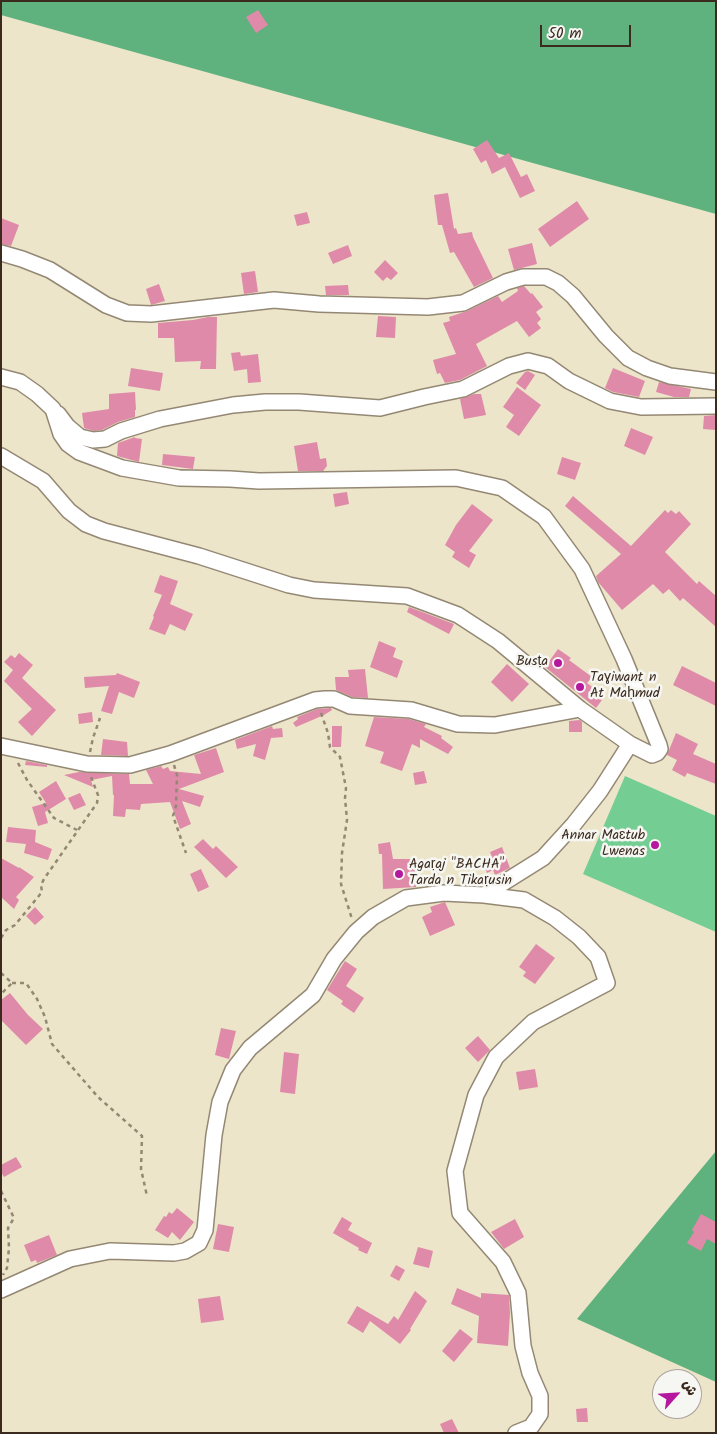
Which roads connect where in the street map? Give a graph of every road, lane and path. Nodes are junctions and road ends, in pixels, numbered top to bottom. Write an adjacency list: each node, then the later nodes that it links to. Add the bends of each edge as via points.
1 (1, 253): 3 (street, via 50,270 106,306 127,313 151,314 274,300 428,307 464,303 523,277 546,277 573,296 628,358 670,376)
2 (1, 377): 5 (street, via 20,382)
3 (716, 382)
4 (716, 406): 5 (street, via 641,407 610,401 569,381 548,366 528,362 510,366 463,389 380,408 265,402 160,418 94,440 80,436)
5 (53, 409): 10 (street, via 68,444 79,452 122,468 180,478 259,481 456,478 502,488 544,518 582,569 624,659 660,749 652,755)
6 (1, 456): 8 (street, via 43,481 69,511 86,524 104,531 199,556 289,586 408,596 458,615 498,640)
7 (316, 700): 8 (street, via 334,699 350,706 411,710 458,724 495,725); 12 (street); 17 (path, via 330,747 340,756 346,788 347,820 341,884)
8 (580, 710): 10 (street)
9 (100, 718): 13 (path)
10 (630, 744): 16 (street, via 600,791 543,858)
11 (5, 746): 13 (street); 14 (path, via 54,818)
12 (170, 754): 13 (street, via 130,765); 15 (path, via 177,775 173,816)
13 (87, 764): 14 (path, via 98,794 97,802)
14 (76, 830): 18 (path, via 44,879 42,892)
15 (186, 853)
16 (484, 895): 17 (street, via 444,893 406,898 373,917); 26 (street, via 524,900 555,918 598,957 607,983 533,1022 496,1057 476,1095 455,1171 460,1213 503,1262 518,1293 523,1346 540,1396 540,1414 531,1426)
17 (356, 932): 25 (street, via 334,959 313,994 250,1048 233,1070 220,1102 205,1230 199,1243 185,1251 110,1251 70,1260)
18 (1, 938)
19 (1, 973): 20 (path)
20 (12, 983): 21 (path); 23 (path, via 26,983 45,1017 52,1044 98,1097 142,1136 141,1169)
21 (1, 994)
22 (1, 1191): 24 (path, via 14,1218 8,1228 8,1268)
23 (147, 1196)
24 (1, 1278)
25 (1, 1290)
26 (516, 1433)

